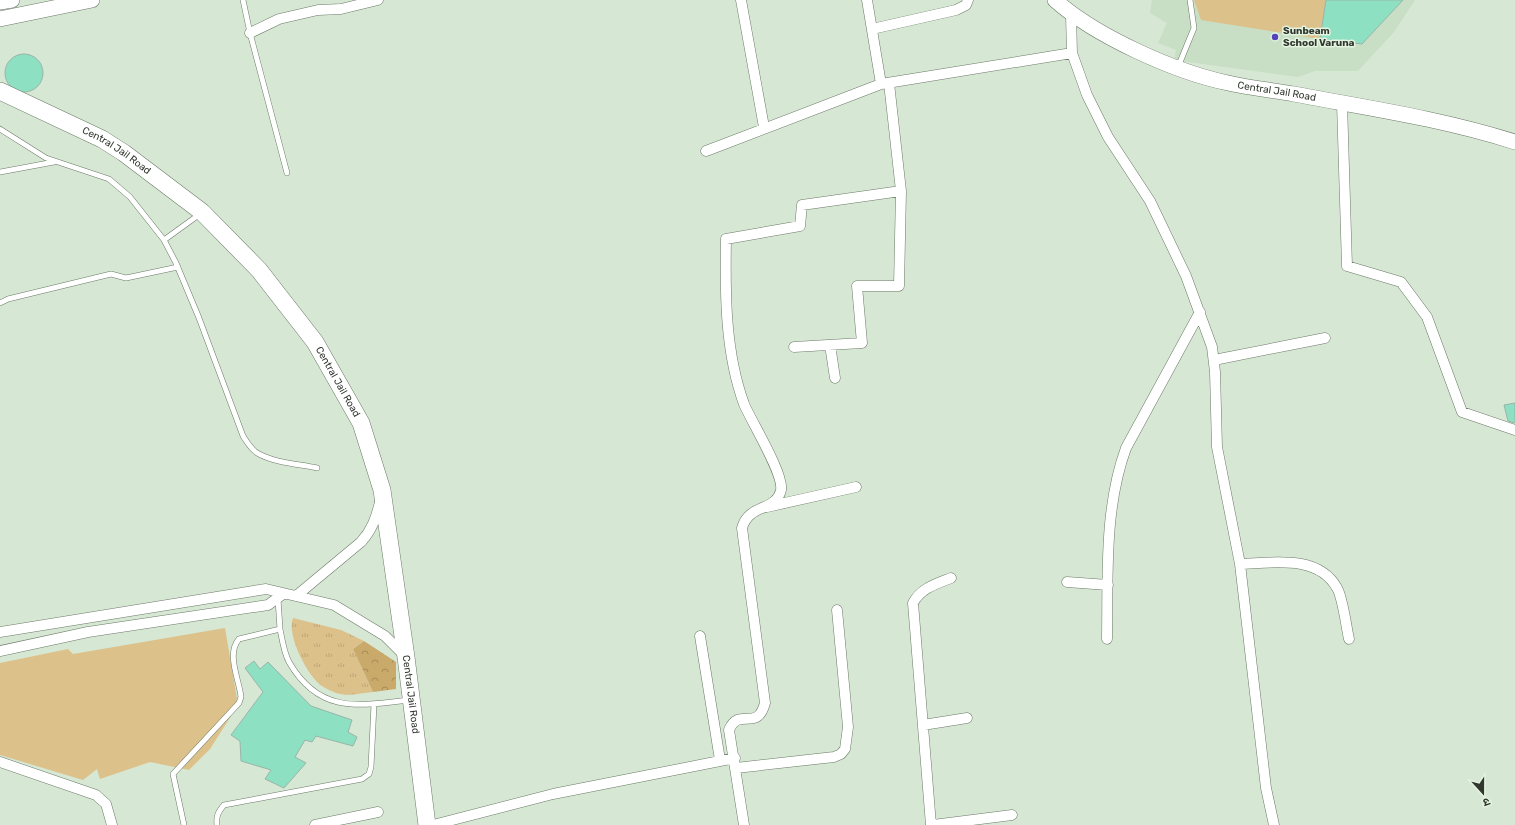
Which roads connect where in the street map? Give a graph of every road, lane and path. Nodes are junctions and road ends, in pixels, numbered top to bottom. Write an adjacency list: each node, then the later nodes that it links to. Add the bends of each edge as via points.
1 (12, 0): 10 (street)
2 (92, 0): 12 (street)
3 (243, 0): 14 (lane)
4 (378, 0): 14 (street, via 279,19)
5 (741, 0): 20 (street)
6 (867, 0): 13 (street)
7 (968, 0): 13 (street, via 966,5 956,10)
8 (1055, 0): 11 (street, Central Jail Road)
9 (1190, 0): 16 (lane, via 1194,28)
10 (0, 2)
11 (1072, 15): 15 (street); 16 (street, Central Jail Road, via 1110,38)
12 (0, 19)
13 (872, 29): 17 (street)
14 (250, 33): 26 (lane)
15 (1072, 53): 17 (street); 32 (street, via 1096,116 1150,201 1186,276)
16 (1183, 69): 19 (street, Central Jail Road, via 1227,83)
17 (885, 84): 20 (street); 27 (street)
18 (0, 91): 28 (main road, Central Jail Road, via 102,139)
19 (1342, 103): 22 (street, Central Jail Road, via 1475,129); 38 (street, via 1347,266 1401,282 1427,317 1462,412)
20 (764, 127): 23 (street)
21 (0, 129): 24 (lane, via 37,154)
22 (1515, 142)
23 (706, 151)
24 (56, 162): 25 (lane); 29 (lane, via 97,174 118,185)
25 (0, 172)
26 (286, 173)
27 (900, 191): 34 (street, via 899,286 857,286 862,343); 42 (street, via 802,205 800,226 726,239 725,293 737,383 780,483 781,490 778,496)
28 (202, 212): 29 (lane); 41 (main road, Central Jail Road, via 259,270 315,342 360,423)
29 (164, 240): 30 (lane)
30 (178, 267): 31 (lane, via 126,278 111,274); 39 (lane, via 243,436 249,445 258,454)
31 (0, 303)
32 (1200, 312): 36 (street); 46 (street, via 1126,448 1120,464 1112,503)
33 (1325, 338): 36 (street)
34 (830, 345): 35 (street); 37 (street)
35 (794, 347)
36 (1214, 360): 43 (street, via 1217,447)
37 (835, 378)
38 (1515, 430)
39 (316, 468)
40 (856, 487): 42 (street)
41 (382, 490): 48 (street, via 375,521 369,533); 56 (main road, Central Jail Road)
42 (767, 507): 63 (street, via 753,511 745,518 742,528 766,703 763,713 755,719 737,719 732,724 729,730)
43 (1240, 564): 54 (street, via 1296,562 1316,568 1330,578 1338,589); 74 (street, via 1266,788)
44 (951, 578): 60 (street, via 924,589 913,603)
45 (1067, 582): 46 (street)
46 (1108, 585): 53 (street)
47 (281, 596): 48 (street); 50 (lane); 51 (street, via 266,589); 55 (street, via 268,604 88,632)
48 (296, 596): 56 (street, via 344,610 385,636)
49 (837, 610): 63 (street, via 848,727 845,749 834,757)
50 (280, 629): 58 (lane, via 288,661 310,690 334,702); 67 (lane, via 247,636 235,644 232,653 240,691 239,703 173,774)
51 (0, 632)
52 (700, 636): 61 (street)
53 (1108, 639)
54 (1349, 639)
55 (0, 652)
56 (406, 657): 57 (main road, Central Jail Road)
57 (412, 700): 58 (lane); 70 (main road, Central Jail Road)
58 (374, 704): 68 (lane, via 372,767 369,774 362,779 235,802 224,806 218,812)
59 (967, 718): 60 (street)
60 (922, 725): 73 (street)
61 (720, 760): 63 (street); 71 (street, via 553,794)
62 (0, 762): 66 (street, via 96,795 106,804)
63 (735, 763): 72 (street)
64 (378, 812): 69 (street)
65 (1012, 815): 73 (street)
66 (112, 825)
67 (184, 825)
68 (217, 825)
69 (314, 825)
70 (427, 825)
71 (434, 825)
72 (744, 825)
73 (932, 825)
74 (1274, 825)

